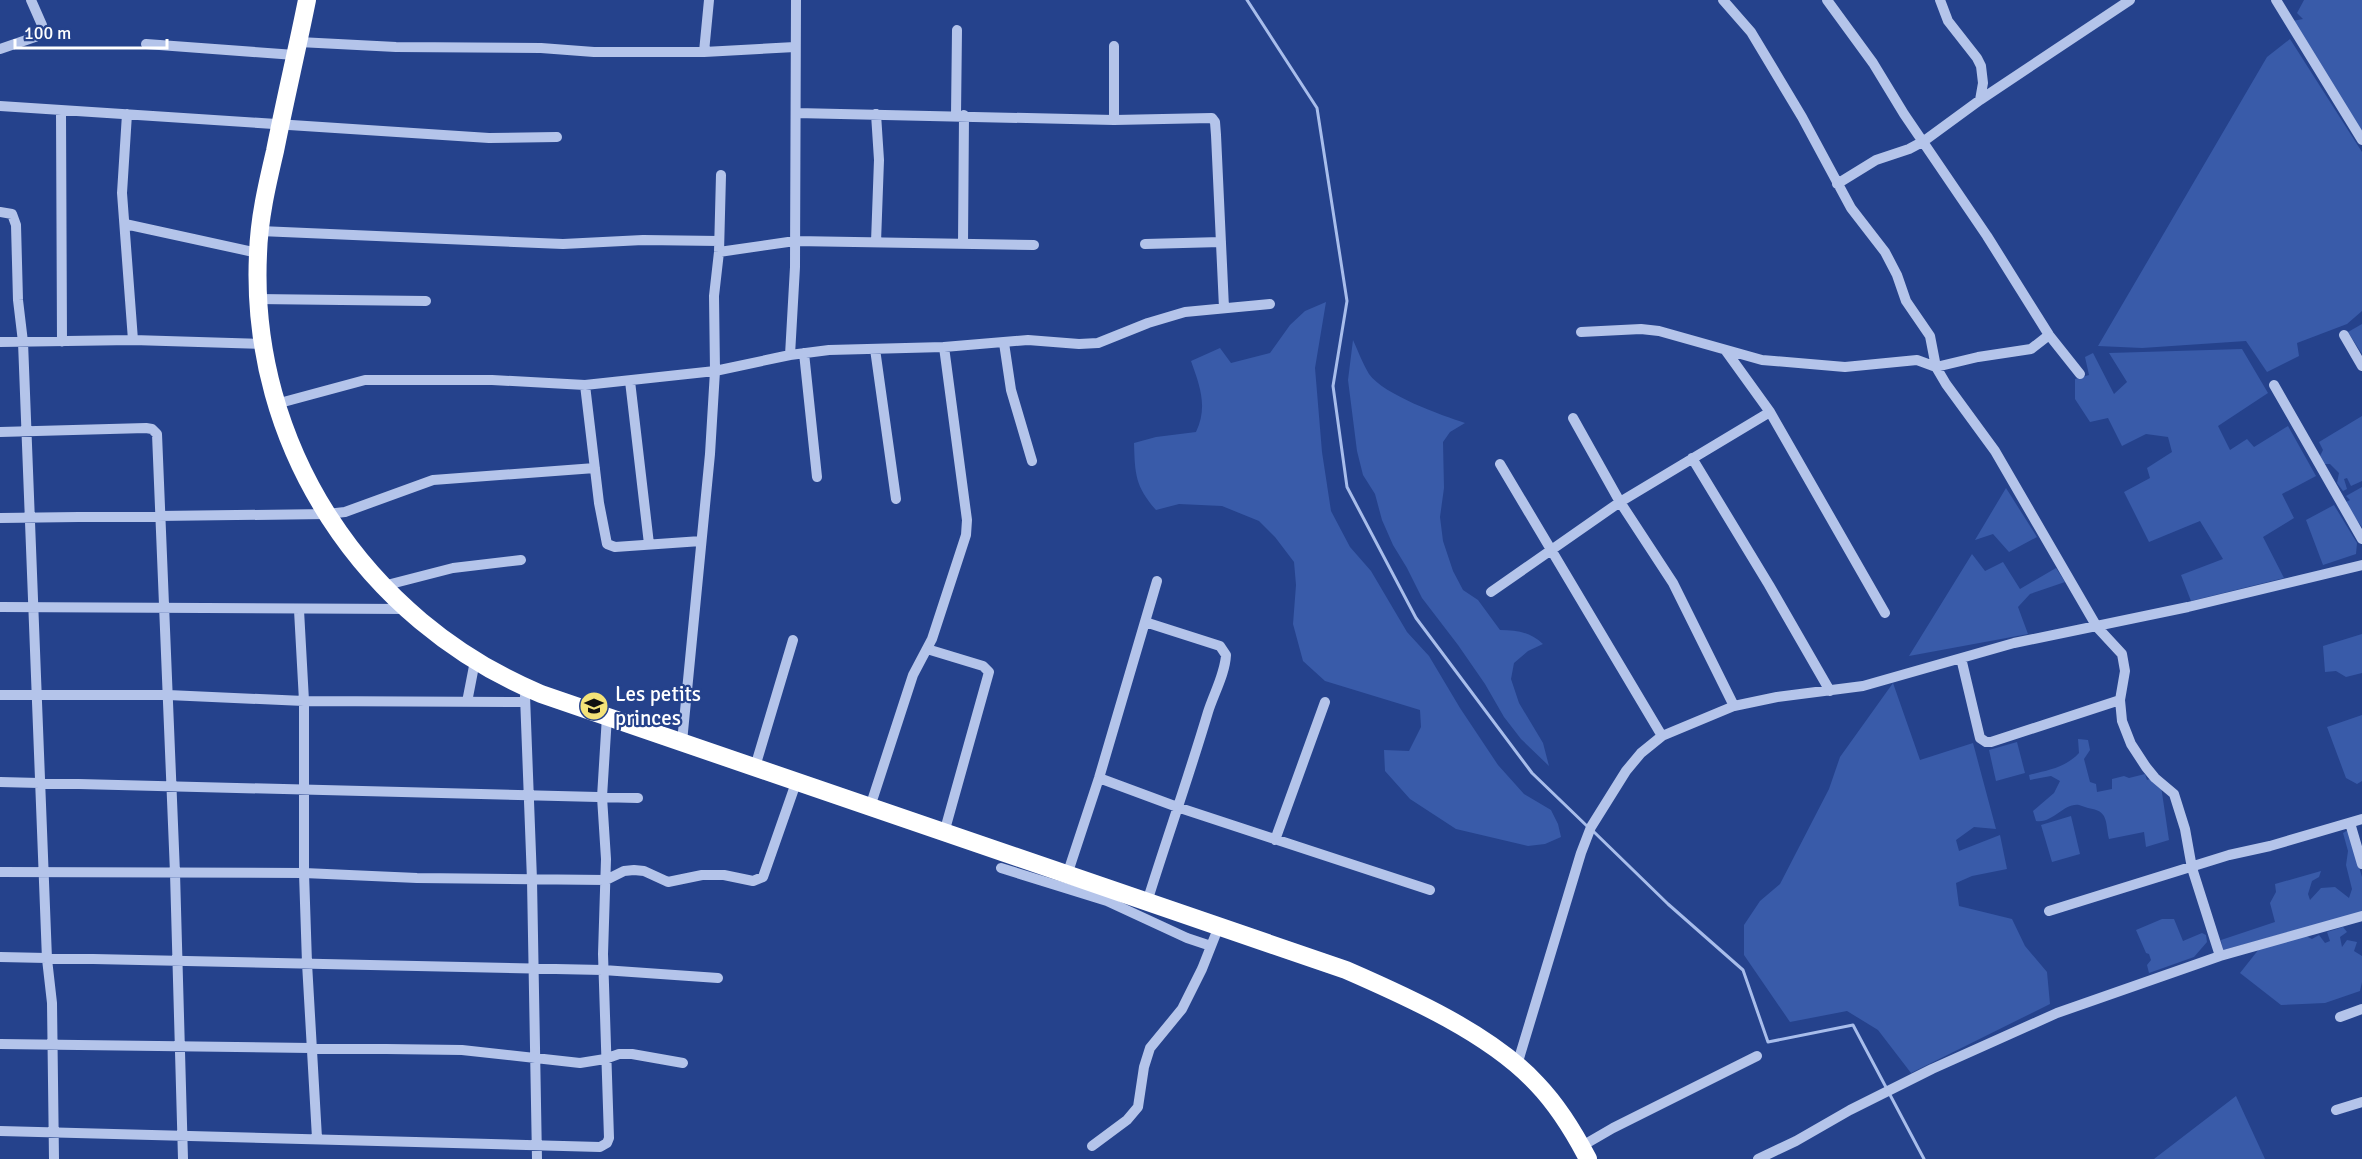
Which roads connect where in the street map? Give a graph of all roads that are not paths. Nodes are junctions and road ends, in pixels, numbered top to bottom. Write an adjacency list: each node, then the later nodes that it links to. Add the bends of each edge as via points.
1 (31, 0): 15 (street, via 42,26 40,33)
2 (308, 0): 14 (highway)
3 (709, 0): 16 (street)
4 (796, 0): 12 (street)
5 (1724, 0): 30 (street, via 1751,32)
6 (1828, 0): 28 (street)
7 (1940, 0): 17 (street, via 1948,21 1981,66)
8 (2130, 0): 17 (street)
9 (2276, 0): 27 (street)
10 (957, 30): 23 (street)
11 (146, 44): 14 (street)
12 (795, 46): 16 (street); 20 (street)
13 (1114, 46): 24 (street)
14 (297, 48): 16 (street); 25 (highway)
15 (0, 49)
16 (704, 52)
17 (1980, 100): 28 (street)
18 (0, 106): 19 (street)
19 (61, 112): 21 (street); 52 (street)
20 (796, 113): 22 (street); 34 (street)
21 (127, 114): 25 (street); 32 (street, via 122,193)
22 (876, 114): 23 (street); 35 (street)
23 (960, 115): 24 (street); 38 (street)
24 (1114, 120): 36 (street, via 1212,118 1216,128)
25 (280, 124): 26 (street, via 489,138); 33 (highway)
26 (556, 137)
27 (2362, 140)
28 (1924, 141): 30 (street, via 1876,160); 47 (street)
29 (721, 175): 40 (street)
30 (1837, 184): 61 (street, via 1885,252 1906,301 1930,336)
31 (0, 212): 51 (street, via 12,214 16,225)
32 (125, 224): 41 (street); 49 (street)
33 (260, 231): 40 (street, via 563,244 643,240); 41 (highway)
34 (795, 241): 35 (street); 40 (street); 59 (street)
35 (876, 242): 38 (street)
36 (1221, 242): 37 (street); 45 (street)
37 (1145, 243)
38 (963, 244): 39 (street)
39 (1034, 245)
40 (719, 247): 62 (street, via 714,296)
41 (258, 254): 42 (highway)
42 (257, 299): 43 (street); 54 (highway)
43 (426, 301)
44 (1270, 304): 45 (street)
45 (1224, 308): 53 (street, via 1185,312 1098,344)
46 (1581, 332): 57 (street, via 1659,331)
47 (2049, 335): 61 (street, via 2031,349); 63 (street)
48 (2344, 335): 60 (street)
49 (133, 340): 52 (street); 54 (street)
50 (0, 342): 51 (street)
51 (23, 342): 52 (street); 71 (street)
52 (62, 342)
53 (1004, 342): 55 (street); 73 (street, via 1011,390)
54 (261, 344): 67 (highway)
55 (944, 347): 56 (street); 101 (street, via 967,520 962,547)
56 (875, 349): 58 (street); 77 (street)
57 (1726, 351): 61 (street, via 1762,360 1845,367 1917,360); 68 (street)
58 (804, 353): 59 (street); 76 (street)
59 (790, 355): 62 (street)
60 (2362, 366)
61 (1936, 367): 99 (street, via 1995,451)
62 (715, 371): 64 (street); 84 (street)
63 (2080, 374)
64 (630, 381): 65 (street); 85 (street)
65 (585, 385): 67 (street, via 365,380); 75 (street)
66 (2274, 385): 83 (street)
67 (276, 404): 79 (highway, via 299,464)
68 (1770, 412): 72 (street); 97 (street)
69 (1573, 418): 78 (street)
70 (0, 432): 71 (street)
71 (26, 433): 80 (street, via 152,429 157,434); 82 (street)
72 (1692, 458): 78 (street); 104 (street)
73 (1032, 461)
74 (1500, 464): 86 (street)
75 (595, 468): 79 (street, via 433,480 345,512); 85 (street, via 607,544)
76 (817, 477)
77 (896, 499)
78 (1620, 502): 86 (street); 113 (street, via 1673,583)
79 (327, 514): 80 (street); 90 (highway)
80 (161, 516): 82 (street); 94 (street)
81 (0, 518): 82 (street)
82 (29, 518): 92 (street)
83 (2362, 539)
84 (701, 541): 85 (street); 116 (street)
85 (649, 544)
86 (1552, 549): 91 (street); 115 (street)
87 (521, 560): 90 (street, via 453,568)
88 (2362, 565): 99 (street)
89 (1157, 581): 98 (street)
90 (383, 586): 95 (highway)
91 (1491, 592)
92 (35, 606): 93 (street); 94 (street); 107 (street)
93 (0, 607)
94 (165, 607): 96 (street); 108 (street)
95 (406, 609): 96 (street); 103 (highway)
96 (299, 610): 110 (street)
97 (1885, 613)
98 (1145, 622): 118 (street); 128 (street, via 1220,646 1226,655)
99 (2097, 627): 102 (street); 109 (street, via 2125,662)
100 (793, 640): 117 (street)
101 (927, 649): 127 (street, via 916,667); 131 (street, via 983,666 989,672)
102 (1961, 658): 104 (street, via 1863,686); 109 (street, via 1980,738 1986,742)
103 (474, 661): 105 (highway); 111 (street)
104 (1830, 691): 113 (street)
105 (525, 694): 111 (street); 114 (highway); 124 (street)
106 (0, 695): 107 (street)
107 (38, 695): 108 (street); 121 (street)
108 (168, 695): 110 (street); 122 (street)
109 (2120, 700): 135 (street, via 2121,721 2131,744 2154,778 2174,794)
110 (304, 701): 111 (street); 123 (street)
111 (467, 702)
112 (1325, 702): 132 (street)
113 (1734, 706): 115 (street)
114 (607, 716): 116 (highway); 125 (street)
115 (1662, 736): 167 (street, via 1626,771 1591,827)
116 (682, 742): 117 (highway)
117 (755, 767): 119 (highway)
118 (1099, 778): 128 (street); 140 (street)
119 (797, 780): 127 (highway); 142 (street, via 764,873 758,880 713,875 668,882 634,870)
120 (0, 782): 121 (street)
121 (41, 782): 122 (street); 137 (street)
122 (171, 786): 123 (street); 138 (street)
123 (304, 790): 124 (street); 139 (street)
124 (528, 796): 125 (street); 141 (street)
125 (602, 797): 126 (street); 142 (street)
126 (638, 798)
127 (870, 807): 131 (highway)
128 (1180, 808): 132 (street); 144 (street)
129 (2362, 819): 130 (street)
130 (2350, 823): 133 (street); 135 (street)
131 (945, 833): 140 (highway)
132 (1275, 840): 143 (street)
133 (2362, 864)
134 (1001, 868): 148 (street, via 1107,901)
135 (2192, 868): 145 (street); 149 (street)
136 (0, 872): 137 (street)
137 (44, 872): 138 (street); 151 (street)
138 (175, 873): 139 (street); 152 (street)
139 (304, 873): 141 (street); 153 (street)
140 (1067, 874): 144 (highway)
141 (532, 880): 142 (street); 154 (street)
142 (606, 880): 155 (street)
143 (1430, 891)
144 (1147, 902): 147 (highway)
145 (2049, 911)
146 (2362, 916): 149 (street)
147 (1219, 926): 148 (street); 167 (highway, via 1346,970 1396,992 1485,1041)
148 (1211, 946): 175 (street, via 1182,1010 1150,1048 1138,1107 1128,1120)
149 (2220, 956): 180 (street, via 2057,1012 1932,1069)
150 (0, 957): 151 (street)
151 (47, 959): 152 (street); 160 (street)
152 (177, 961): 153 (street); 161 (street)
153 (307, 963): 154 (street); 162 (street)
154 (533, 969): 155 (street); 164 (street)
155 (603, 970): 156 (street); 165 (street)
156 (717, 978)
157 (2362, 1009): 158 (street)
158 (2340, 1017)
159 (0, 1044): 160 (street)
160 (52, 1044): 161 (street); 171 (street)
161 (180, 1046): 162 (street); 172 (street)
162 (313, 1048): 164 (street, via 462,1050); 173 (street)
163 (1757, 1056): 176 (street, via 1612,1128)
164 (535, 1058): 165 (street, via 580,1063); 174 (street)
165 (605, 1059): 166 (street, via 632,1054); 174 (street, via 607,1143 600,1147)
166 (683, 1063)
167 (1517, 1065): 176 (highway, via 1550,1098)
168 (2362, 1102): 169 (street)
169 (2336, 1110)
170 (0, 1131): 171 (street)
171 (53, 1132): 172 (street); 177 (street)
172 (182, 1136): 173 (street); 178 (street)
173 (317, 1138): 174 (street)
174 (536, 1145): 179 (street)
175 (1092, 1146)
176 (1585, 1153)
177 (54, 1159)
178 (183, 1159)
179 (537, 1159)
180 (1758, 1159)

